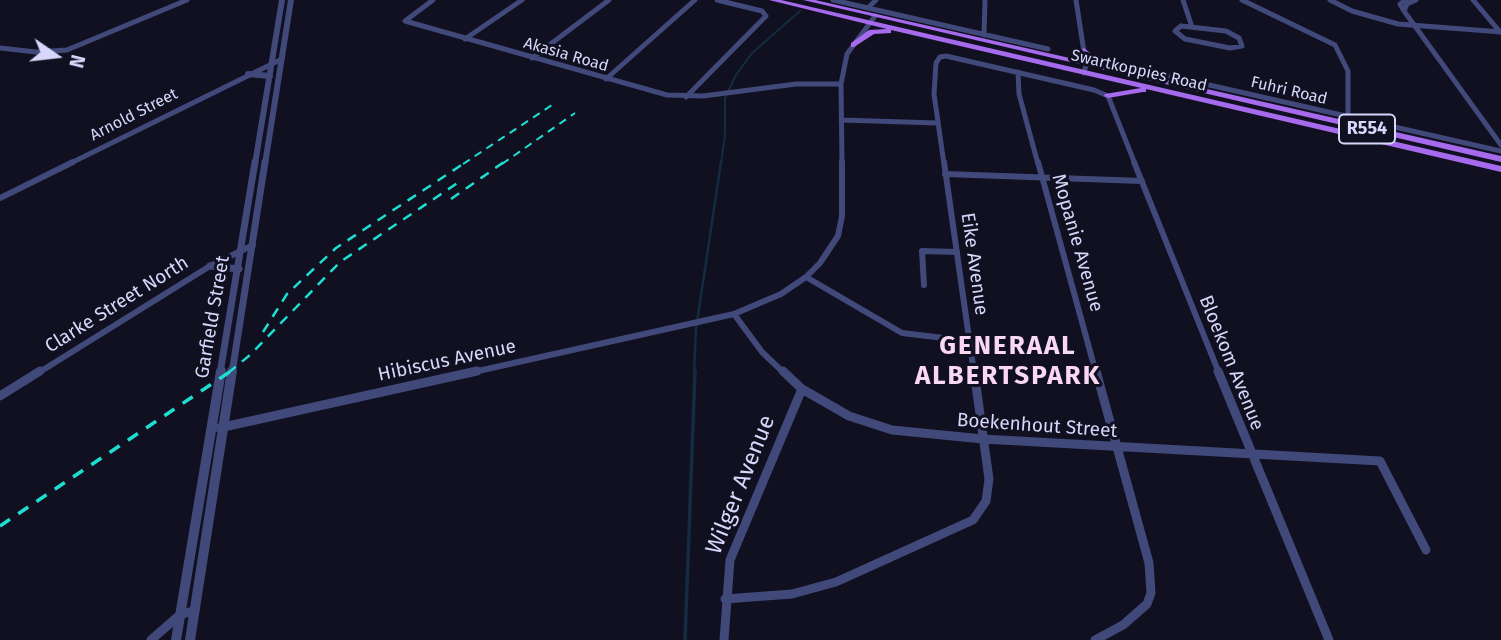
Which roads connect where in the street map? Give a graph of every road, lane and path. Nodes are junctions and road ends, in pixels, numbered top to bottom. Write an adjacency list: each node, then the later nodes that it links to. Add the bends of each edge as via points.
1 (187, 0): 32 (street, via 67,50)
2 (433, 0): 30 (street, Akasia Road, via 405,20)
3 (522, 0): 30 (street)
4 (609, 0): 35 (street)
5 (695, 0): 43 (street)
6 (717, 0): 47 (street, via 762,10 766,15)
7 (772, 0): 23 (main road, Swartkoppies Road / R554)
8 (806, 0): 24 (main road, Swartkoppies Road / R554)
9 (833, 0): 21 (street)
10 (876, 0): 21 (street)
11 (985, 0): 29 (street)
12 (1076, 0): 33 (street)
13 (1183, 0): 26 (street)
14 (1242, 0): 48 (street, via 1335,45 1348,71)
15 (1330, 0): 25 (street, via 1361,14)
16 (1406, 0): 22 (street, via 1400,4)
17 (1416, 0): 22 (street)
18 (1473, 0): 28 (street)
19 (290, 3): 20 (street); 36 (street, Garfield Street)
20 (282, 4): 37 (street, Garfield Street)
21 (868, 8): 29 (street)
22 (1404, 11): 25 (street)
23 (836, 15): 24 (main road, Swartkoppies Road / R554); 31 (main road, via 855,28)
24 (872, 20): 27 (main road, Swartkoppies Road / R554); 31 (street); 34 (main road, Swartkoppies Road / R554)
25 (1417, 26): 28 (street); 53 (street)
26 (1192, 27): 26 (street, via 1226,31 1239,38 1242,46 1185,39 1175,31)
27 (904, 32): 31 (main road, via 876,31); 39 (main road, Swartkoppies Road / R554)
28 (1501, 32)
29 (984, 35): 34 (street)
30 (465, 39): 35 (street, Akasia Road)
31 (855, 42): 44 (street)
32 (0, 48)
33 (1084, 49): 34 (main road, via 1075,55); 38 (main road, via 1095,61); 39 (street)
34 (1049, 53): 39 (main road, Swartkoppies Road / R554)
35 (532, 58): 43 (street, Akasia Road)
36 (282, 59): 37 (street, Arnold Street); 51 (street, Garfield Street)
37 (272, 62): 41 (street, Arnold Street); 42 (street, Garfield Street)
38 (1114, 67): 39 (main road, Swartkoppies Road / R554); 48 (street, Fuhri Road); 55 (main road, Swartkoppies Road / R554)
39 (1085, 69): 45 (main road, Swartkoppies Road / R554)
40 (1018, 72): 46 (street); 50 (street, Eike Avenue, via 940,57 934,68); 58 (street, Mopanie Avenue, via 1019,94)
41 (248, 74): 42 (street); 60 (street, Arnold Street)
42 (270, 76): 52 (street, Garfield Street)
43 (606, 79): 47 (street, Akasia Road)
44 (841, 84): 47 (street, Akasia Road, via 796,83); 49 (street)
45 (1170, 92): 46 (main road, via 1130,91); 56 (main road, Swartkoppies Road / R554)
46 (1108, 96): 59 (street, Bloekom Avenue)
47 (686, 97)
48 (1348, 116): 54 (street, Fuhri Road)
49 (841, 120): 50 (street); 66 (street, via 841,226 833,245)
50 (937, 123): 57 (street, Eike Avenue)
51 (272, 124): 52 (street); 61 (street, Garfield Street)
52 (262, 125): 62 (street, Garfield Street)
53 (1501, 145)
54 (1501, 151)
55 (1501, 159)
56 (1501, 169)
57 (945, 174): 58 (street); 63 (street, Eike Avenue)
58 (1042, 177): 59 (street); 75 (street, Mopanie Avenue)
59 (1142, 181): 76 (street, Bloekom Avenue)
60 (0, 198)
61 (253, 245): 62 (street, Clarke Street North); 72 (street, Garfield Street)
62 (243, 249): 64 (street, Clarke Street North); 65 (street, Garfield Street)
63 (957, 252): 67 (street, via 922,251); 69 (street, Eike Avenue)
64 (210, 266): 65 (street); 71 (street, Clarke Street North)
65 (239, 269): 73 (street, Garfield Street)
66 (806, 278): 68 (street); 69 (street, via 902,333)
67 (924, 285)
68 (734, 314): 70 (street, Boekenhout Street, via 762,352); 72 (street, Hibiscus Avenue)
69 (969, 341): 74 (street, Eike Avenue)
70 (802, 389): 74 (street, Boekenhout Street, via 868,424); 78 (street, Wilger Avenue, via 737,540)
71 (0, 396)
72 (224, 427): 73 (street, Hibiscus Avenue); 79 (street, Garfield Street)
73 (211, 430): 80 (street, Garfield Street)
74 (983, 439): 75 (street, Boekenhout Street); 78 (street, Eike Avenue, via 989,490 982,509 964,526 808,591)
75 (1118, 447): 76 (street, Boekenhout Street); 85 (street, Mopanie Avenue, via 1149,563 1151,593 1141,612)
76 (1252, 456): 77 (street, Boekenhout Street, via 1380,461); 86 (street, Bloekom Avenue)
77 (1426, 550)
78 (725, 599): 84 (street, Wilger Avenue)
79 (195, 611): 80 (street); 83 (street, Garfield Street)
80 (181, 614): 81 (street); 82 (street, Garfield Street)
81 (151, 640)
82 (176, 640)
83 (190, 640)
84 (724, 640)
85 (1096, 640)
86 (1329, 640)

